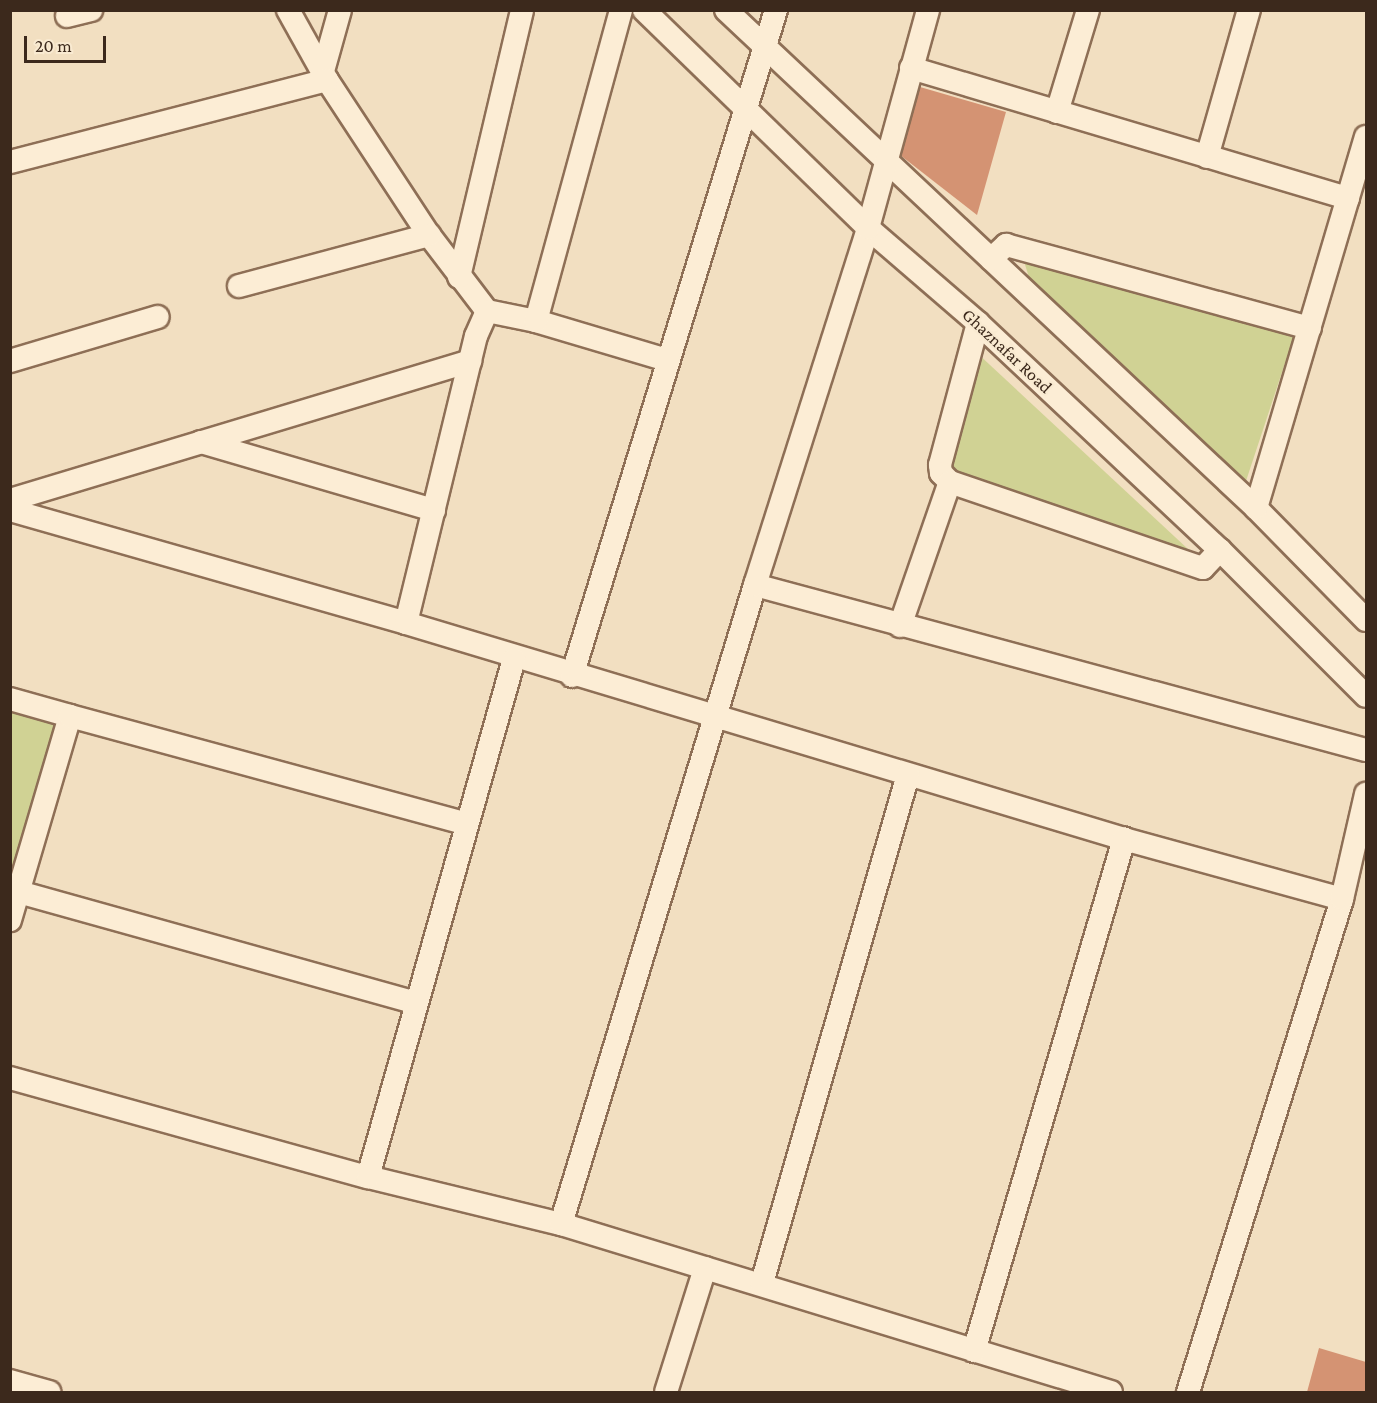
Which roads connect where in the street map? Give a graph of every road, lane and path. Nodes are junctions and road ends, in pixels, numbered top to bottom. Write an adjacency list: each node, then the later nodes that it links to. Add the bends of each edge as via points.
1 (91, 10): 12 (street)
2 (288, 10): 15 (street)
3 (340, 10): 15 (street)
4 (522, 10): 26 (street)
5 (621, 10): 30 (street)
6 (644, 10): 17 (street, Ghaznafar Road)
7 (726, 10): 13 (street)
8 (776, 10): 13 (street)
9 (928, 10): 14 (street)
10 (1088, 10): 16 (street)
11 (1249, 10): 19 (street)
12 (68, 16)
13 (765, 48): 17 (street); 20 (street)
14 (911, 68): 16 (street); 20 (street)
15 (325, 75): 21 (street); 24 (street)
16 (1058, 112): 19 (street)
17 (748, 114): 23 (street, Ghaznafar Road); 34 (street)
18 (1366, 137): 22 (street)
19 (1207, 157): 22 (street)
20 (886, 158): 23 (street); 25 (street)
21 (10, 162)
22 (1348, 198): 32 (street)
23 (868, 228): 31 (street, Ghaznafar Road); 43 (street)
24 (429, 235): 26 (street); 27 (street)
25 (991, 259): 32 (street, via 1006,245); 39 (street)
26 (459, 277): 28 (street)
27 (239, 286)
28 (487, 311): 30 (street); 35 (street)
29 (158, 317): 33 (street)
30 (536, 321): 34 (street)
31 (978, 323): 37 (street, via 940,465 941,473); 42 (street, Ghaznafar Road)
32 (1310, 328): 39 (street)
33 (10, 360)
34 (667, 360): 48 (street)
35 (470, 361): 36 (street); 41 (street)
36 (201, 442): 38 (street); 41 (street)
37 (950, 482): 42 (street, via 1203,568); 46 (street)
38 (10, 500)
39 (1256, 508): 44 (street)
40 (10, 510): 45 (street)
41 (434, 510): 45 (street)
42 (1220, 550): 49 (street, Ghaznafar Road)
43 (754, 585): 46 (street); 52 (street)
44 (1366, 620)
45 (406, 623): 47 (street)
46 (900, 626): 53 (street)
47 (514, 658): 48 (street); 56 (street)
48 (572, 676): 52 (street)
49 (1366, 696)
50 (10, 699): 51 (street)
51 (70, 716): 56 (street); 58 (street)
52 (714, 718): 54 (street); 64 (street)
53 (1366, 750)
54 (908, 775): 57 (street); 66 (street)
55 (1366, 794): 59 (street)
56 (467, 824): 61 (street)
57 (1124, 839): 59 (street); 67 (street)
58 (19, 892): 60 (street); 61 (street)
59 (1342, 899): 73 (street)
60 (10, 920)
61 (416, 1003): 63 (street)
62 (10, 1078): 63 (street)
63 (368, 1177): 64 (street)
64 (561, 1224): 65 (street)
65 (705, 1268): 66 (street); 71 (street)
66 (762, 1283): 67 (street)
67 (974, 1351): 69 (street)
68 (10, 1382): 70 (street)
69 (1086, 1389): 72 (street)
70 (48, 1392)
71 (666, 1392)
72 (1111, 1392)
73 (1188, 1392)

